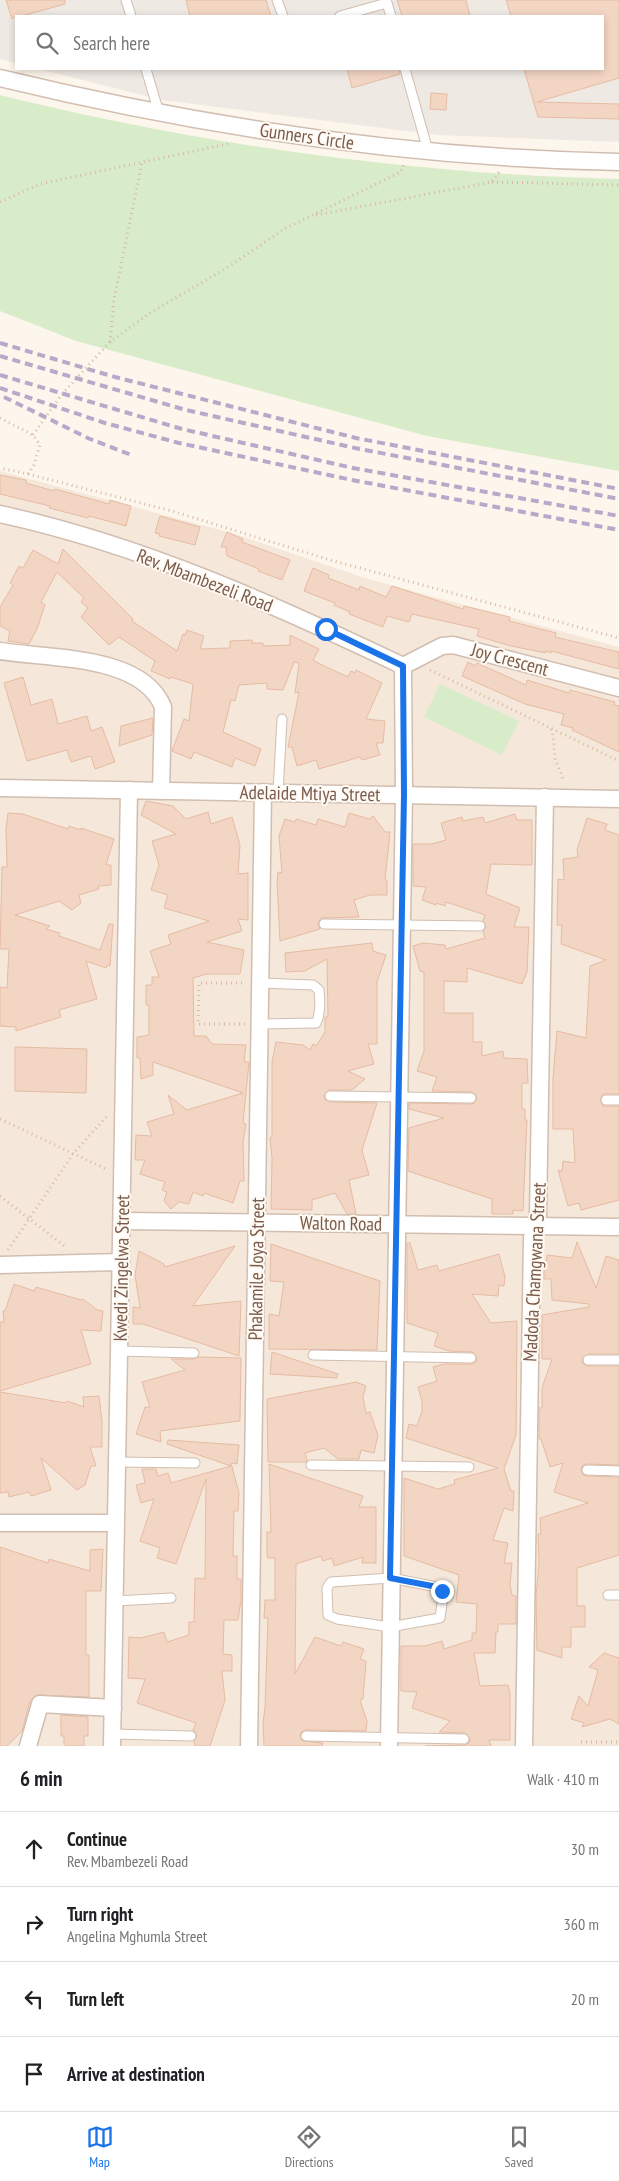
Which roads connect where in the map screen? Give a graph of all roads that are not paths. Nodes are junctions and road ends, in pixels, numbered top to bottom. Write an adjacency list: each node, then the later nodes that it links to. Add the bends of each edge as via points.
1 (126, 0): 4 (lane)
2 (277, 0): 5 (lane)
3 (387, 2): 6 (lane); 7 (lane)
4 (131, 15)
5 (283, 15)
6 (343, 15)
7 (391, 15)
8 (146, 70): 11 (lane)
9 (405, 70): 12 (lane)
10 (0, 76): 11 (street, Gunners Circle)
11 (159, 113): 12 (street, Gunners Circle, via 274,132)
12 (428, 151): 13 (street, Gunners Circle)
13 (619, 162)
14 (0, 514): 16 (street, Rev. Mbambezeli Road, via 104,543 236,589)
15 (0, 651): 21 (street, via 104,665 150,686 163,707)
16 (408, 664): 17 (street, Joy Crescent, via 442,646 454,645); 23 (street)
17 (619, 688)
18 (282, 719): 22 (lane)
19 (0, 788): 20 (street, Adelaide Mtiya Street)
20 (129, 790): 21 (street, Adelaide Mtiya Street); 36 (street, Kwedi Zingelwa Street)
21 (161, 790): 22 (street, Adelaide Mtiya Street)
22 (271, 792): 23 (street, Adelaide Mtiya Street); 29 (street, Phakamile Joya Street)
23 (404, 795): 24 (street, Adelaide Mtiya Street); 27 (street)
24 (545, 797): 25 (street, Adelaide Mtiya Street); 39 (street, Madoda Chamgwana Street, via 538,1215)
25 (619, 799)
26 (324, 924): 27 (lane)
27 (401, 926): 28 (lane); 32 (street)
28 (480, 926)
29 (256, 983): 30 (street, Phakamile Joya Street); 30 (lane, via 313,985 319,990 320,998 316,1022)
30 (255, 1024): 37 (street, Phakamile Joya Street)
31 (330, 1096): 32 (lane)
32 (398, 1096): 33 (lane); 38 (street)
33 (471, 1098)
34 (606, 1100): 35 (lane)
35 (619, 1100)
36 (122, 1221): 37 (street, Walton Road); 41 (street, Kwedi Zingelwa Street)
37 (257, 1222): 38 (street, Walton Road); 72 (street, Phakamile Joya Street)
38 (397, 1224): 39 (street, Walton Road); 46 (street)
39 (535, 1226): 40 (street, Walton Road); 73 (street, Madoda Chamgwana Street, via 532,1238)
40 (619, 1227)
41 (121, 1262): 42 (street); 43 (street, Kwedi Zingelwa Street)
42 (4, 1265)
43 (119, 1351): 44 (lane); 50 (street, Kwedi Zingelwa Street)
44 (194, 1353)
45 (313, 1355): 46 (lane)
46 (394, 1357): 47 (lane); 53 (street)
47 (471, 1358)
48 (588, 1360): 49 (lane)
49 (619, 1360)
50 (116, 1462): 51 (lane); 58 (street, Kwedi Zingelwa Street)
51 (195, 1463)
52 (311, 1465): 53 (lane)
53 (393, 1466): 54 (lane); 59 (street)
54 (469, 1468)
55 (587, 1470): 56 (lane)
56 (619, 1471)
57 (0, 1523): 58 (street)
58 (115, 1523): 63 (street, Kwedi Zingelwa Street)
59 (390, 1578): 64 (street); 64 (lane, via 432,1586 442,1591 443,1596 440,1618); 64 (lane, via 331,1582 327,1588 327,1610 328,1615 337,1619)
60 (608, 1595): 61 (lane)
61 (619, 1596)
62 (170, 1598): 63 (lane)
63 (115, 1601): 65 (street, Kwedi Zingelwa Street)
64 (390, 1627): 70 (street)
65 (113, 1708): 69 (street, Kwedi Zingelwa Street); 71 (street, via 40,1704)
66 (191, 1736): 69 (lane)
67 (306, 1736): 70 (lane)
68 (464, 1739): 70 (lane)
69 (112, 1740)
70 (389, 1742)
71 (28, 1746)
72 (249, 1746)
73 (524, 1746)

